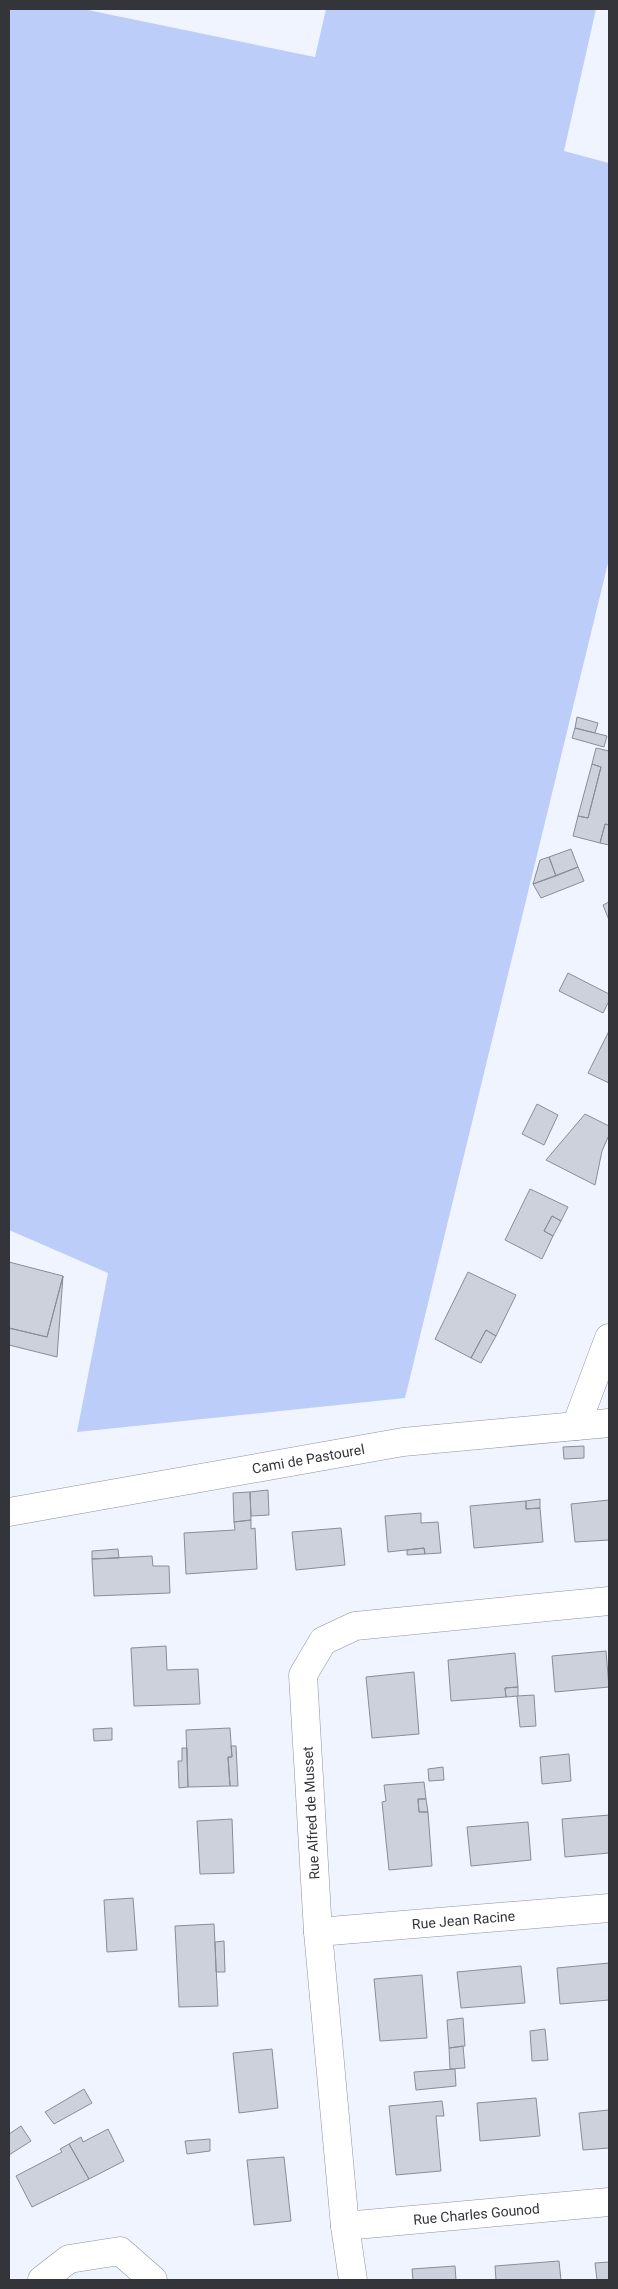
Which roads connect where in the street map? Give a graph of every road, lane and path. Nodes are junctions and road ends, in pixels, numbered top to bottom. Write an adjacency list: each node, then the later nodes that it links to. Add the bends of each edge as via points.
1 (609, 1338): 3 (street)
2 (609, 1423): 3 (street, Cami de Pastourel)
3 (576, 1426): 4 (street, Cami de Pastourel, via 403,1442)
4 (9, 1512)
5 (609, 1601): 7 (street, Rue Alfred de Musset, via 354,1626 323,1641 303,1676)
6 (609, 1908): 7 (street, Rue Jean Racine)
7 (318, 1932): 9 (street, Rue Alfred de Musset)
8 (609, 2202): 9 (street, Rue Charles Gounod)
9 (345, 2226): 12 (street, Rue Alfred de Musset)
10 (42, 2280): 11 (street, via 69,2259 120,2251)
11 (153, 2280)
12 (353, 2280)

